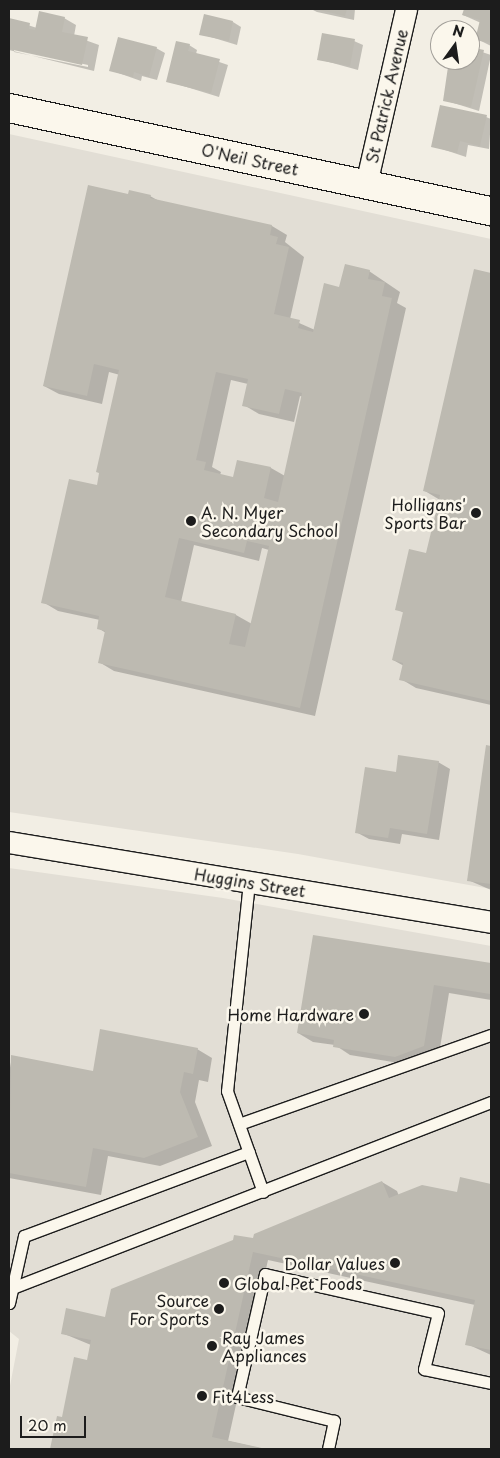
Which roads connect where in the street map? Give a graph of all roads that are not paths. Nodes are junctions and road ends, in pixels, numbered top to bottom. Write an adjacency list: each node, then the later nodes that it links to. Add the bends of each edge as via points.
1 (406, 9): 3 (street, St Patrick Avenue)
2 (9, 108): 3 (street, O'Neil Street)
3 (366, 184): 4 (street, O'Neil Street)
4 (491, 211)
5 (9, 842): 6 (street, Huggins Street)
6 (249, 882): 7 (street, Huggins Street); 10 (lane, via 227,1091)
7 (491, 922)
8 (491, 1035): 10 (lane)
9 (491, 1102): 12 (lane)
10 (239, 1124): 11 (lane)
11 (249, 1152): 12 (lane); 13 (lane, via 24,1236)
12 (263, 1192): 13 (lane)
13 (12, 1288): 14 (lane)
14 (9, 1303)
15 (491, 1383): 16 (lane, via 424,1369 438,1313 265,1274 237,1397 334,1421)
16 (328, 1449)

